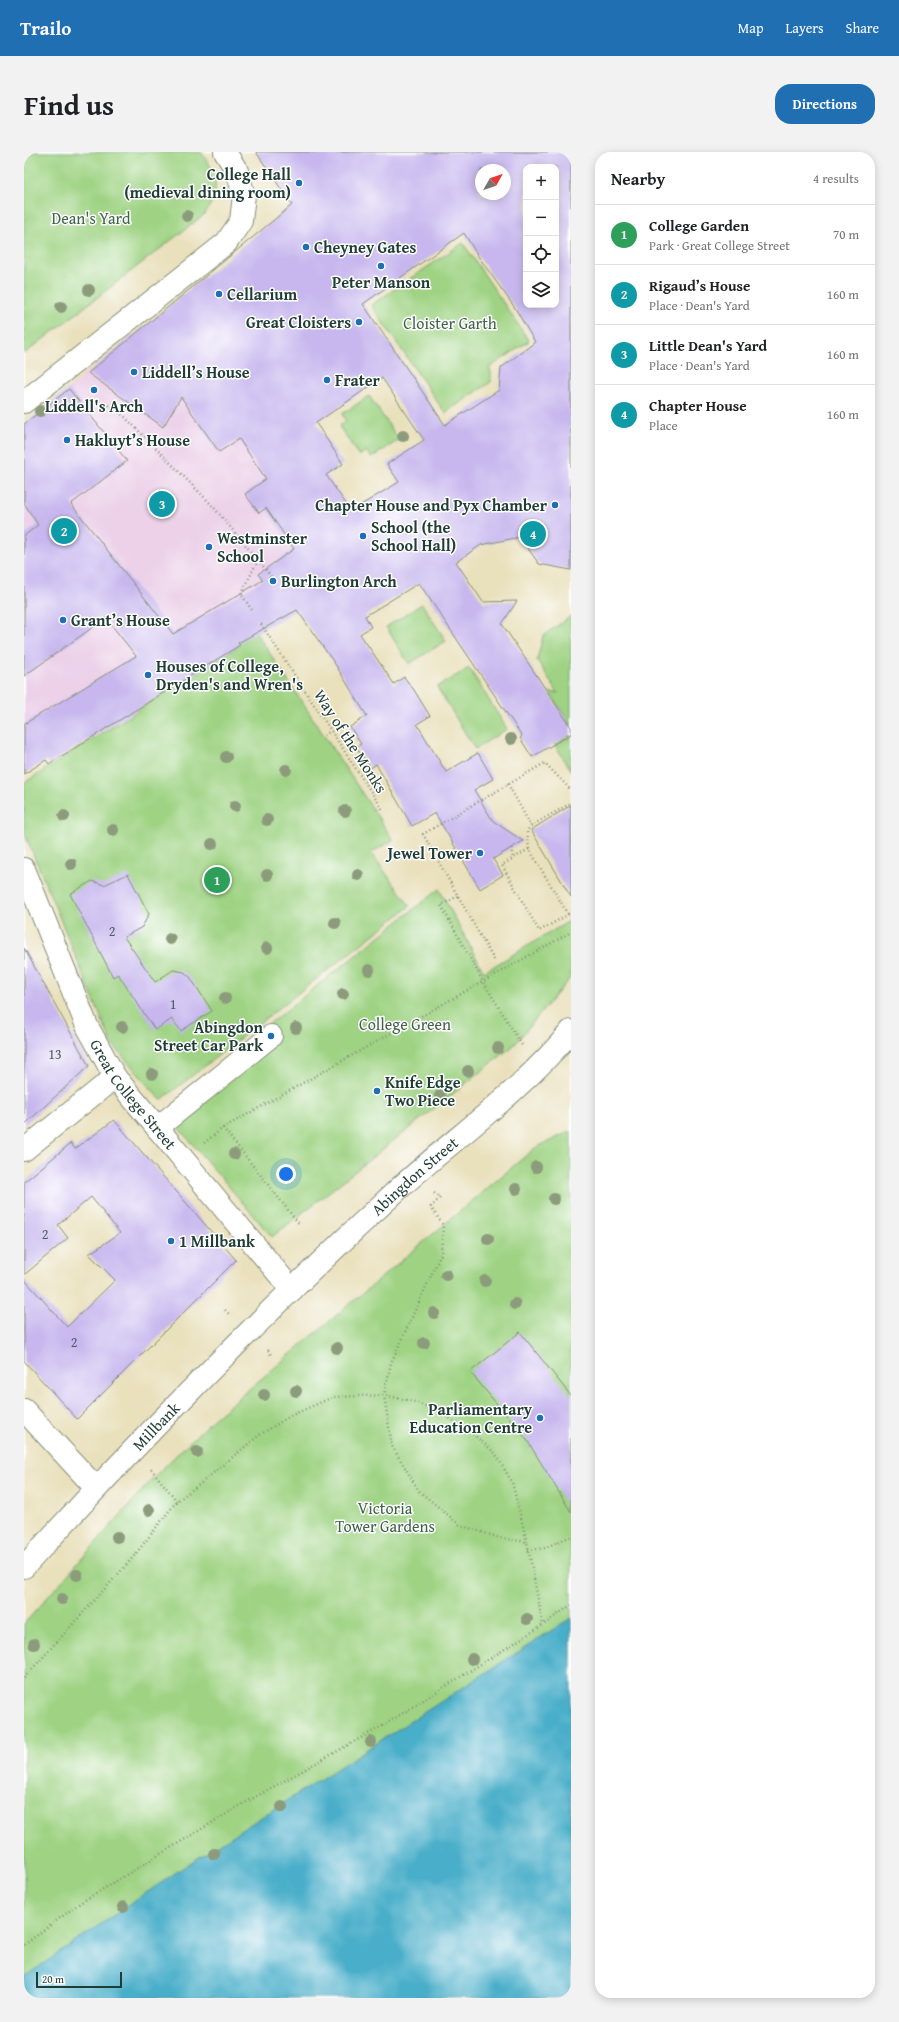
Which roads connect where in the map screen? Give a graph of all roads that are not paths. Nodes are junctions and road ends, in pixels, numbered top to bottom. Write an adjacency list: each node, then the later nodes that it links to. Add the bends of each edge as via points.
1 (225, 152): 2 (street, via 237,171 244,195 241,221 226,243)
2 (24, 402)
3 (24, 869): 6 (street, Great College Street, via 87,1026)
4 (571, 1031): 9 (street, Abingdon Street, via 540,1065 394,1193)
5 (271, 1036): 7 (street)
6 (115, 1077): 7 (street, Great College Street); 8 (street)
7 (157, 1128): 9 (street, Great College Street)
8 (24, 1150)
9 (292, 1290): 11 (street, Millbank)
10 (24, 1410): 11 (street)
11 (96, 1488): 12 (street, Millbank)
12 (24, 1567)

